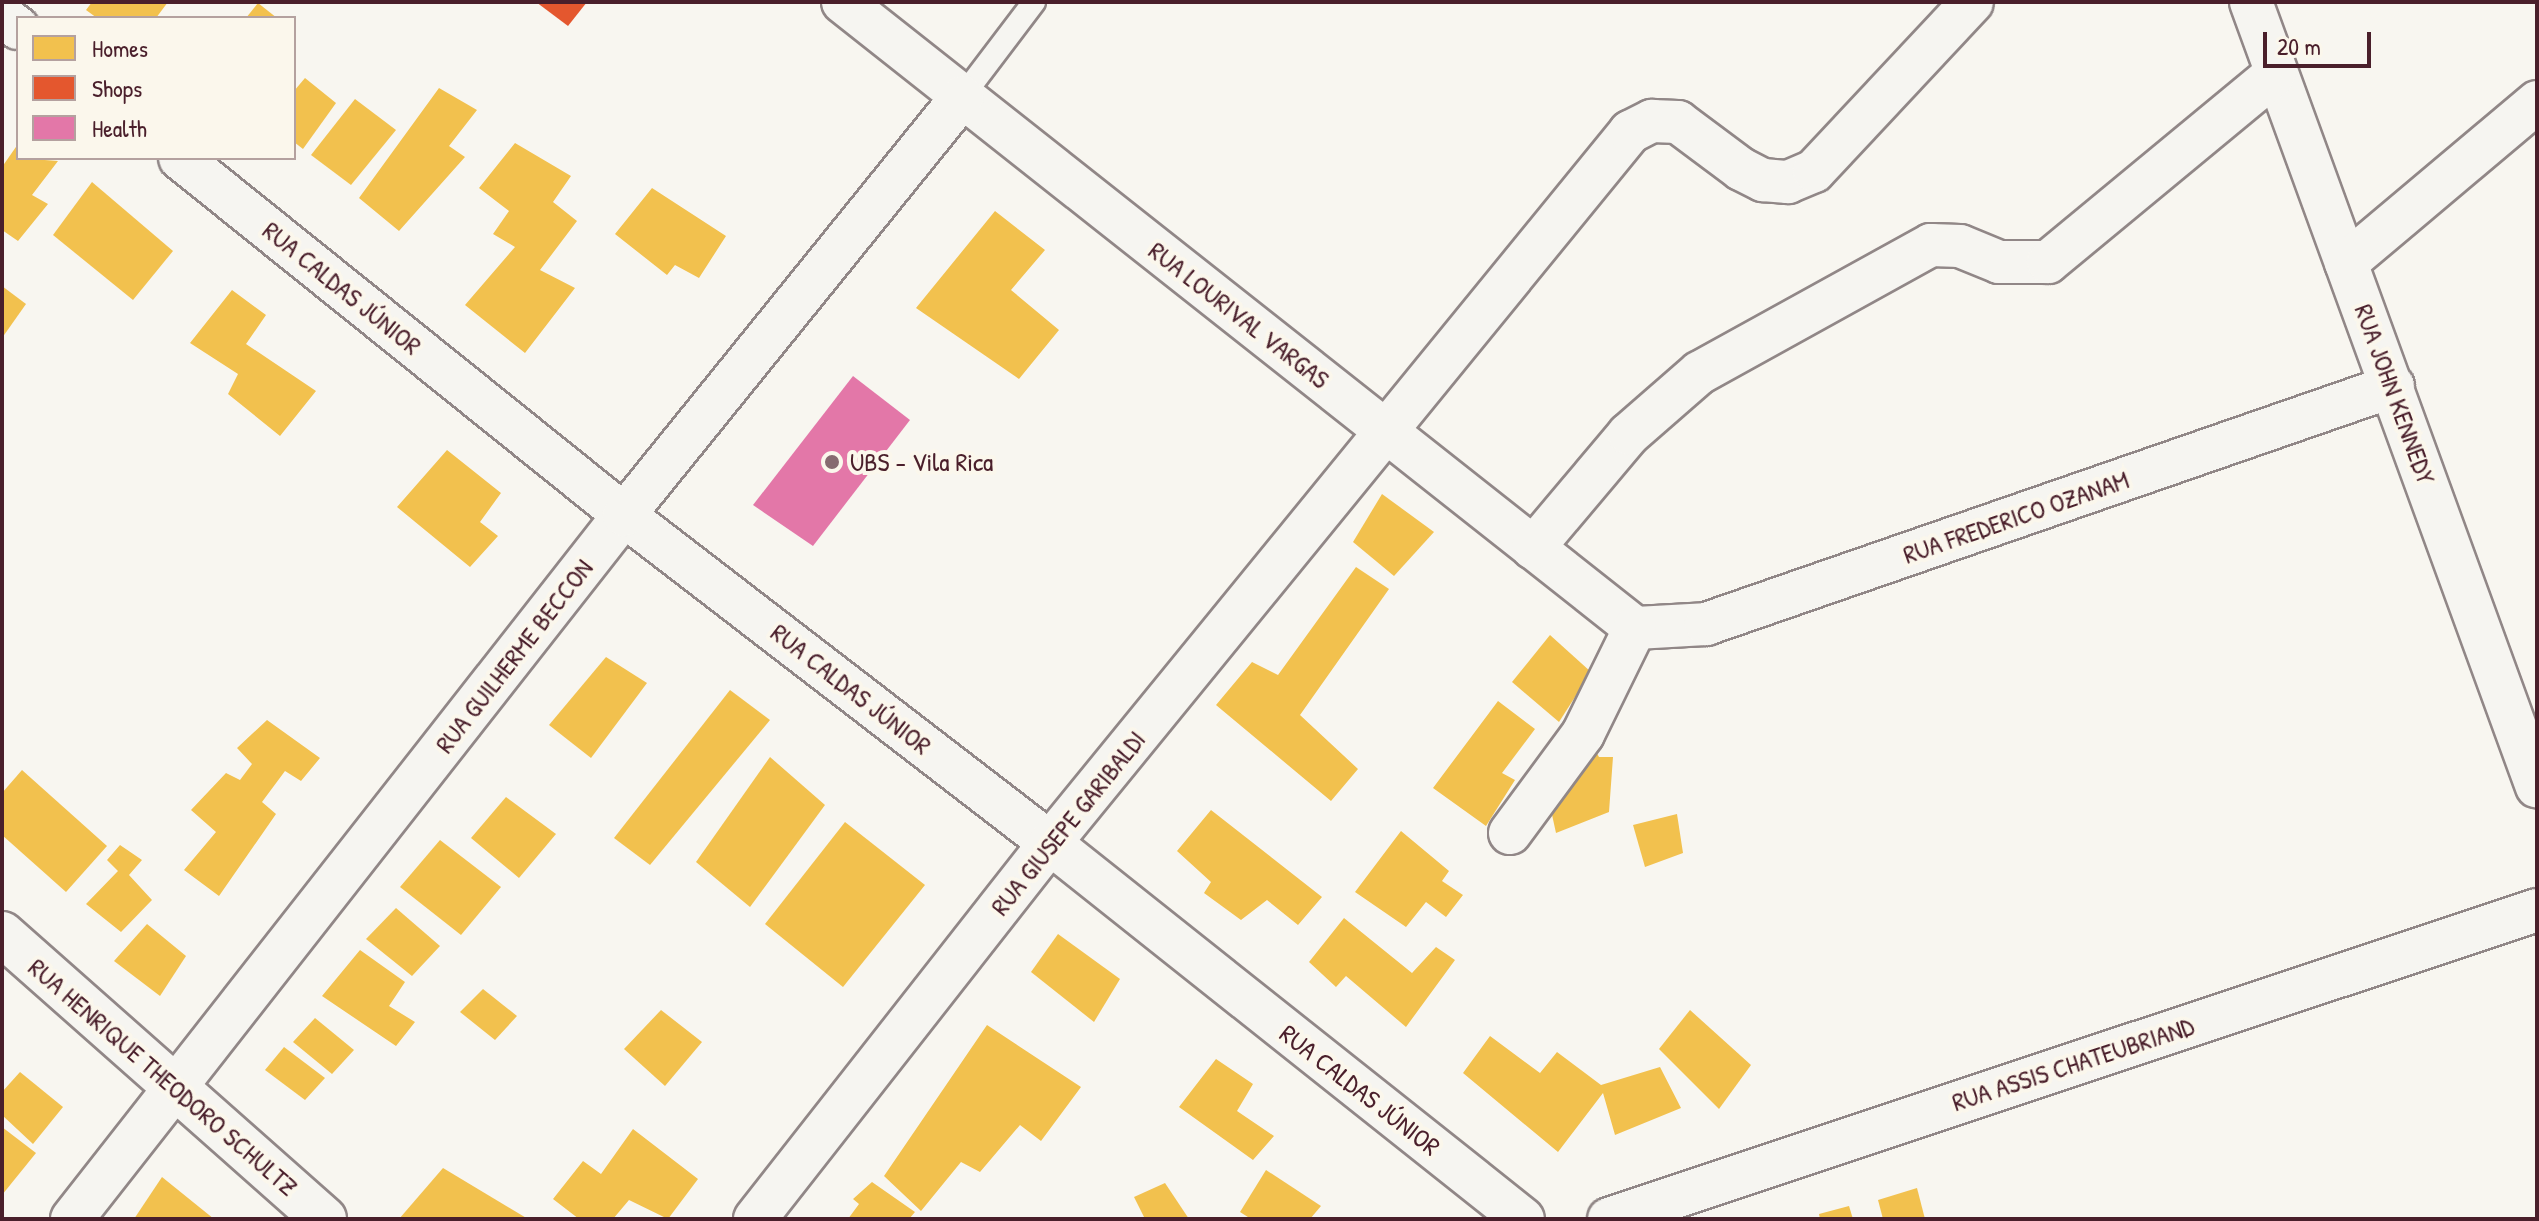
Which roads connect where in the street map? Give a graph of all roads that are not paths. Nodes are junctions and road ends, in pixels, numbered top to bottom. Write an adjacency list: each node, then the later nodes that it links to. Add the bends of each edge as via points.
1 (843, 2): 6 (street, RUA LOURIVAL VARGAS)
2 (1972, 2): 11 (street, RUA GIUSEPE GARIBALDI, via 1814,171 1788,182 1763,180 1741,169 1678,122 1652,121 1630,132)
3 (2251, 2): 5 (street, RUA JOHN KENNEDY)
4 (1028, 4): 6 (lane)
5 (2274, 75): 9 (street, RUA JOHN KENNEDY); 13 (street, via 2048,262 1999,262 1960,246 1931,245 1699,373 1629,434)
6 (962, 97): 11 (street, RUA LOURIVAL VARGAS); 12 (street, RUA GUILHERME BECCON)
7 (2537, 102): 9 (street)
8 (182, 160): 12 (street, RUA CALDAS JÚNIOR)
9 (2346, 263): 10 (street, RUA JOHN KENNEDY)
10 (2393, 386): 14 (street, RUA FREDERICO OZANAM, via 1706,624); 15 (street, RUA JOHN KENNEDY)
11 (1387, 432): 13 (street, RUA LOURIVAL VARGAS); 17 (street, RUA GIUSEPE GARIBALDI)
12 (624, 515): 17 (street, RUA CALDAS JÚNIOR); 20 (street, RUA GUILHERME BECCON)
13 (1533, 548): 14 (street, RUA LOURIVAL VARGAS)
14 (1635, 628): 16 (street, via 1583,734)
15 (2537, 787)
16 (1510, 833)
17 (1050, 843): 23 (street, RUA GIUSEPE GARIBALDI); 24 (street, RUA CALDAS JÚNIOR)
18 (2537, 910): 25 (street, RUA ASSIS CHATEUBRIAND)
19 (2, 934): 20 (street, RUA HENRIQUE THEODORO SCHULTZ)
20 (177, 1089): 21 (street, RUA GUILHERME BECCON); 22 (street, RUA HENRIQUE THEODORO SCHULTZ)
21 (72, 1219)
22 (324, 1219)
23 (755, 1219)
24 (1523, 1219)
25 (1609, 1219)

